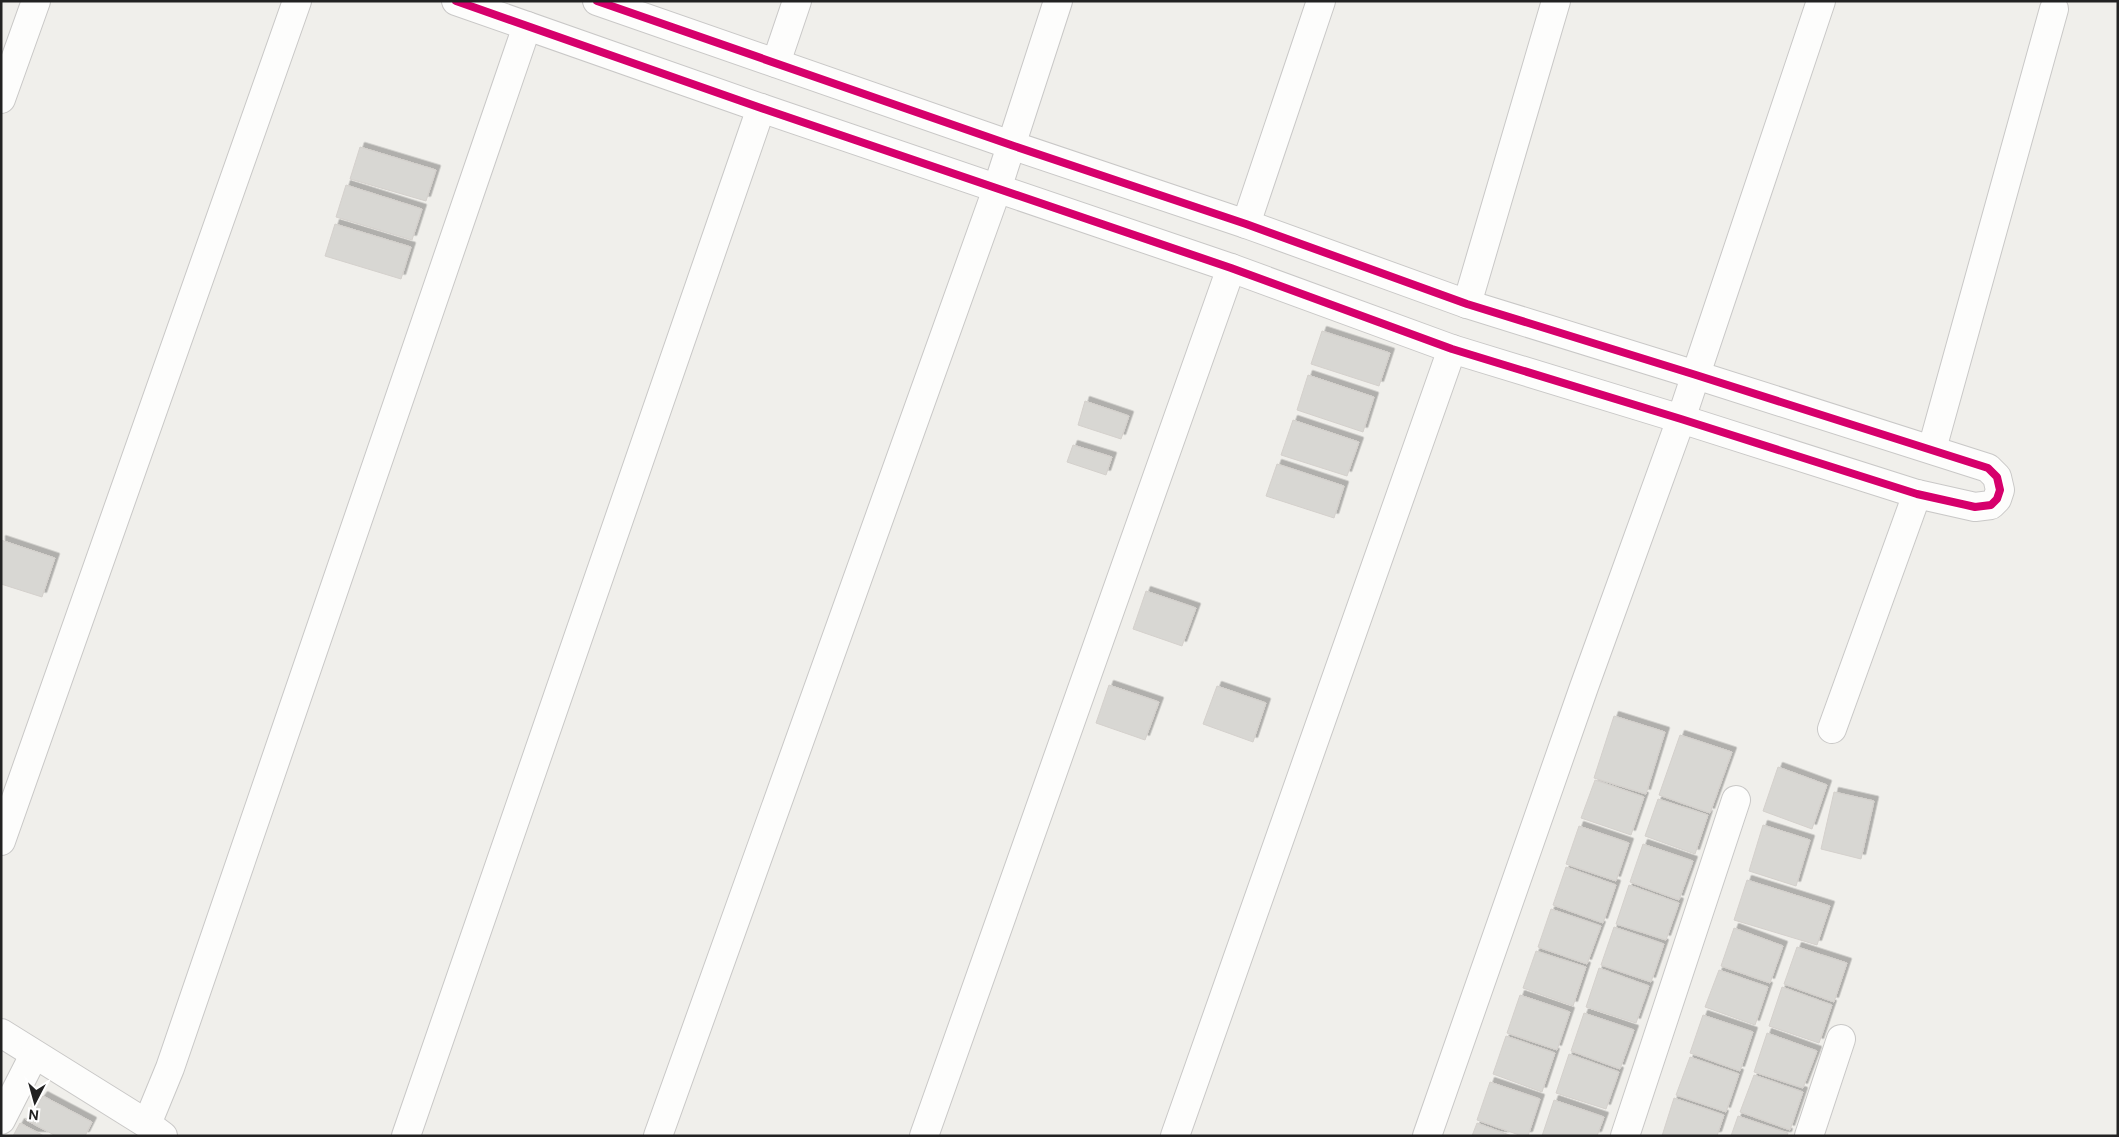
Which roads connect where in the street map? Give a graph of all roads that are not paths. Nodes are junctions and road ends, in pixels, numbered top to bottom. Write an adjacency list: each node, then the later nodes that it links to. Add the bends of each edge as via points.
1 (36, 1): 13 (street)
2 (297, 1): 27 (street)
3 (456, 1): 11 (street)
4 (597, 1): 12 (street)
5 (797, 1): 12 (street)
6 (1058, 1): 15 (street)
7 (1321, 1): 17 (street)
8 (1556, 1): 19 (street)
9 (1821, 1): 21 (street)
10 (2054, 9): 23 (street)
11 (527, 26): 14 (street); 32 (street, via 177,1049)
12 (776, 64): 15 (street)
13 (1, 99)
14 (761, 108): 16 (street); 33 (street)
15 (1012, 145): 16 (street); 17 (street)
16 (997, 189): 18 (street); 34 (street)
17 (1246, 224): 19 (street)
18 (1231, 268): 20 (street); 35 (street)
19 (1467, 304): 21 (street)
20 (1452, 349): 22 (street); 36 (street)
21 (1696, 374): 22 (street); 23 (street)
22 (1681, 419): 24 (street); 37 (street)
23 (1932, 449): 24 (street, via 1988,468 1997,477 1998,499 1991,505 1976,507)
24 (1917, 494): 25 (street)
25 (1832, 729)
26 (1736, 800): 38 (street)
27 (1, 841)
28 (1, 1033): 30 (street)
29 (1841, 1039): 39 (street)
30 (34, 1055): 31 (street); 32 (street)
31 (1, 1120)
32 (155, 1130)
33 (406, 1136)
34 (658, 1136)
35 (924, 1136)
36 (1175, 1136)
37 (1427, 1136)
38 (1625, 1136)
39 (1809, 1136)

